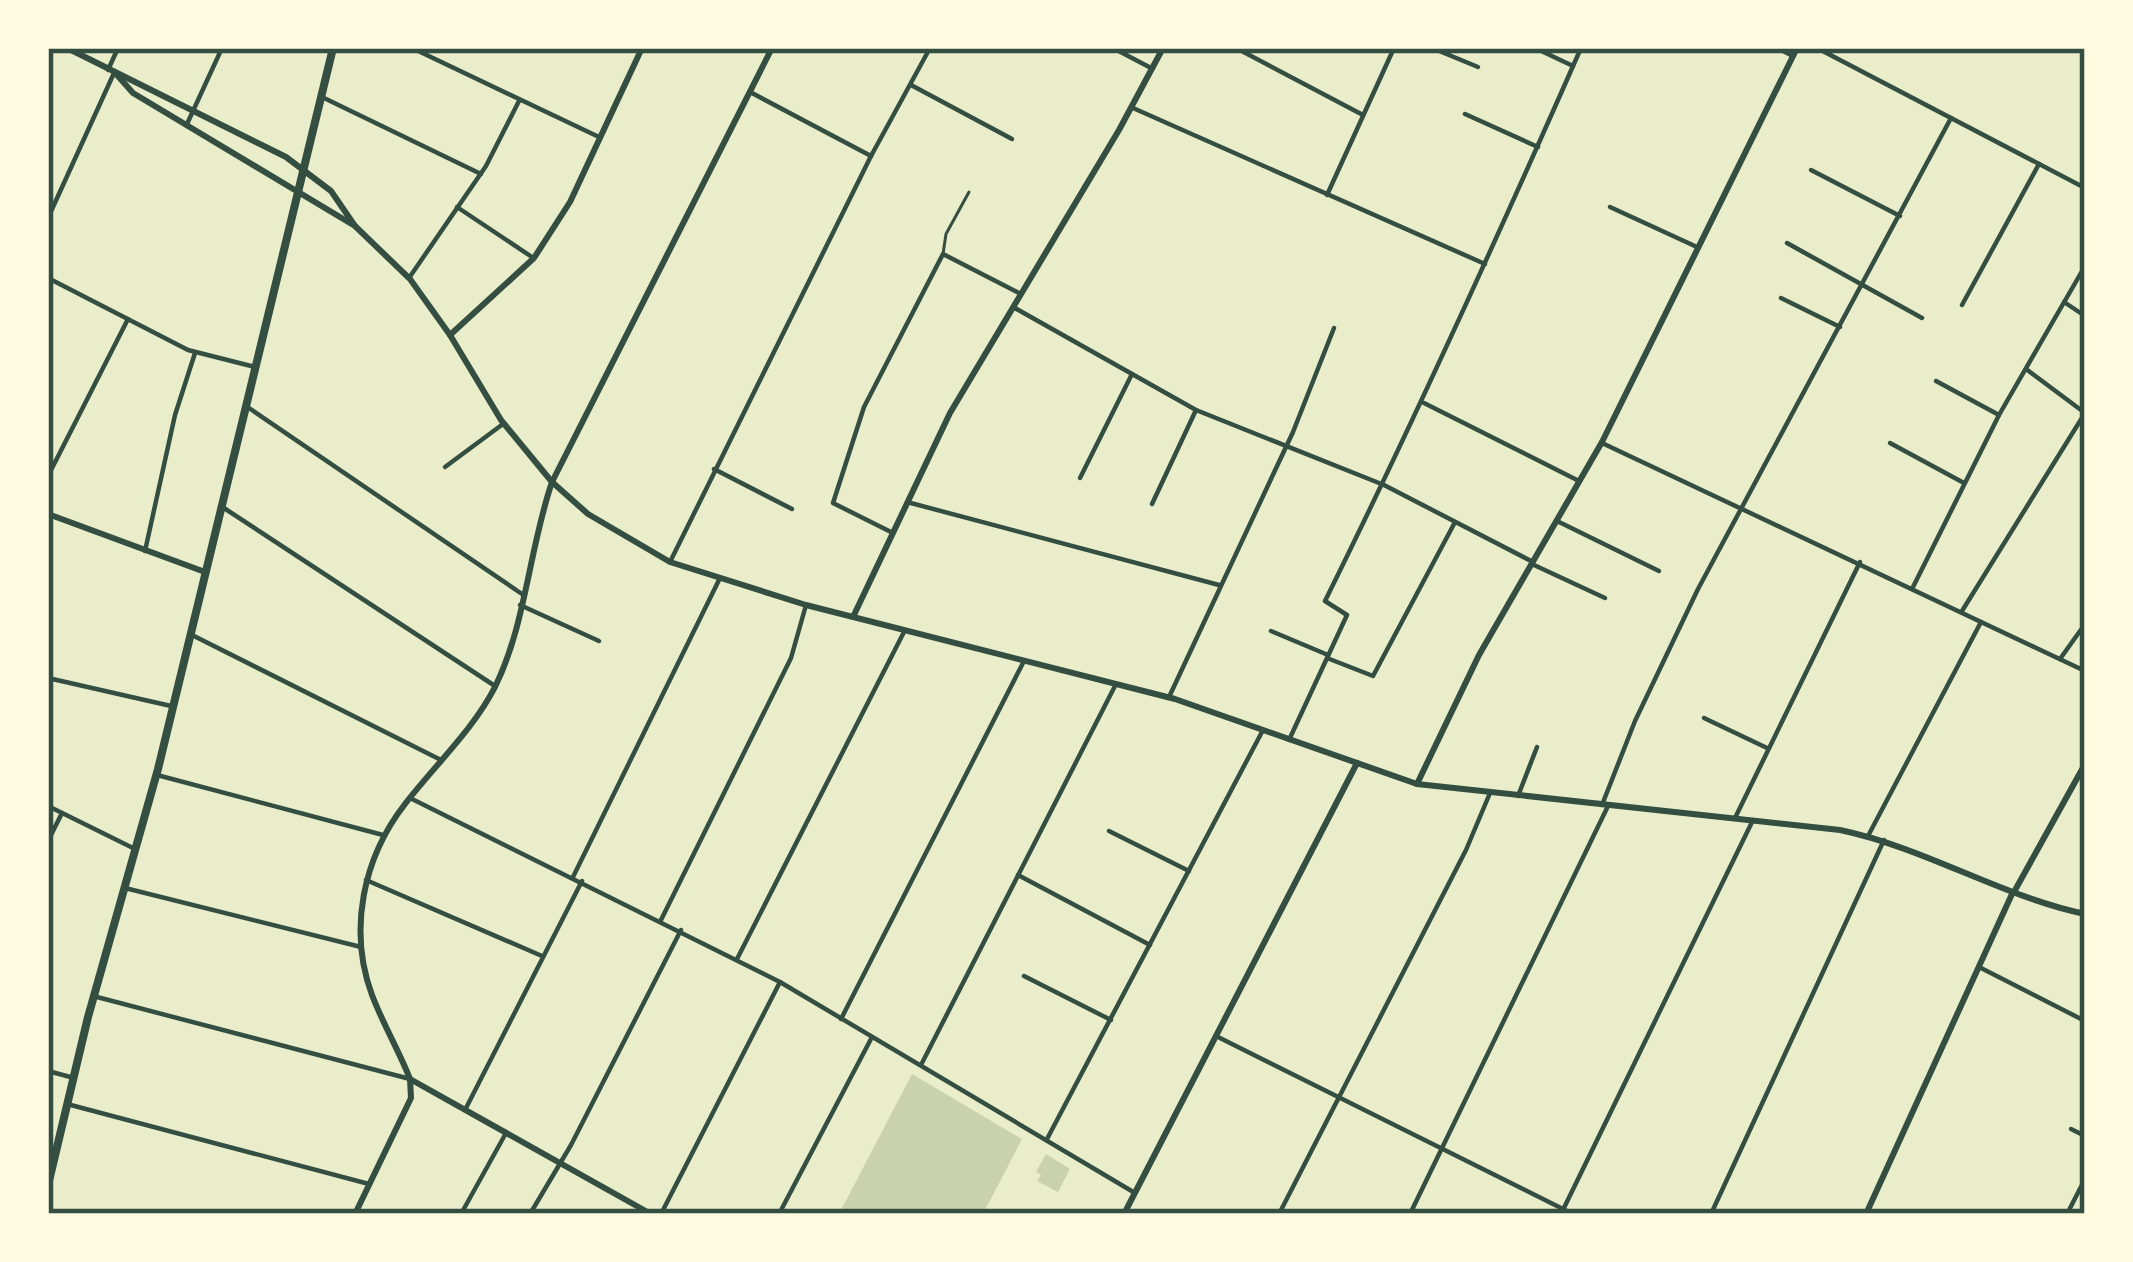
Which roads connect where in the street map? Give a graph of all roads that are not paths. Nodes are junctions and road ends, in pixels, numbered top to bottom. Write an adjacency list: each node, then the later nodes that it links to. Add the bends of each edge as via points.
1 (67, 48): 22 (main road)
2 (118, 48): 22 (street)
3 (222, 48): 28 (street)
4 (333, 48): 25 (main road)
5 (412, 48): 26 (street)
6 (642, 48): 33 (main road)
7 (772, 48): 24 (main road)
8 (930, 48): 23 (street)
9 (1113, 48): 21 (street)
10 (1163, 48): 21 (main road)
11 (1236, 48): 30 (street)
12 (1394, 48): 30 (street)
13 (1432, 48): 20 (street)
14 (1535, 48): 19 (street)
15 (1581, 48): 19 (street)
16 (1778, 48): 18 (street)
17 (1817, 48): 31 (street)
18 (1795, 52): 51 (main road)
19 (1573, 66): 35 (street)
20 (1478, 67)
21 (1151, 68): 27 (main road)
22 (113, 72): 28 (main road); 32 (main road); 48 (street)
23 (911, 85): 34 (street); 36 (street)
24 (750, 92): 36 (street); 89 (main road)
25 (321, 97): 38 (main road); 40 (street)
26 (519, 101): 33 (street); 40 (street)
27 (1130, 106): 44 (street); 59 (main road)
28 (193, 113): 32 (street); 38 (main road)
29 (1465, 114): 35 (street)
30 (1363, 116): 44 (street)
31 (1951, 118): 37 (street); 47 (street)
32 (186, 125): 42 (main road)
33 (599, 137): 53 (main road)
34 (1012, 139)
35 (1538, 147): 54 (street)
36 (871, 156): 85 (street)
37 (2039, 164): 41 (street); 62 (street)
38 (303, 170): 42 (main road); 49 (main road, via 331,191)
39 (1811, 170): 47 (street)
40 (481, 173): 45 (street)
41 (2085, 188)
42 (298, 190): 49 (main road); 71 (main road)
43 (969, 192): 52 (lane)
44 (1327, 195): 54 (street)
45 (457, 206): 53 (street); 57 (street)
46 (1610, 207): 51 (street)
47 (1900, 216): 58 (street)
48 (48, 218)
49 (355, 226): 57 (main road)
50 (1787, 243): 58 (street)
51 (1697, 248): 81 (main road)
52 (943, 254): 59 (street); 100 (street, via 864,407 833,503)
53 (534, 258): 69 (main road)
54 (1485, 264): 75 (street)
55 (2085, 266): 61 (street)
56 (48, 278): 66 (street)
57 (409, 278): 69 (main road)
58 (1861, 284): 65 (street); 67 (street)
59 (1021, 294): 63 (main road)
60 (1781, 298): 67 (street)
61 (2064, 302): 64 (street); 72 (street)
62 (1962, 305)
63 (1013, 308): 73 (street); 92 (main road)
64 (2085, 316)
65 (1922, 318)
66 (128, 320): 70 (street); 86 (street)
67 (1840, 327): 96 (street)
68 (1334, 328): 83 (street)
69 (450, 335): 80 (main road)
70 (196, 352): 71 (street); 101 (street)
71 (256, 368): 76 (main road)
72 (2026, 369): 78 (street); 79 (street)
73 (1132, 374): 77 (street); 87 (street)
74 (1936, 381): 79 (street)
75 (1424, 403): 88 (street); 91 (street)
76 (246, 406): 94 (main road); 110 (street)
77 (1196, 410): 83 (street); 93 (street)
78 (2085, 413): 114 (street)
79 (1999, 415): 90 (street)
80 (503, 423): 84 (street); 89 (main road)
81 (1602, 442): 88 (main road); 96 (street)
82 (1890, 442): 90 (street)
83 (1287, 446): 91 (street); 108 (street)
84 (445, 467)
85 (715, 469): 95 (street); 102 (street)
86 (48, 476)
87 (1080, 478)
88 (1580, 481): 98 (main road)
89 (552, 482): 102 (main road, via 588,514); 110 (main road)
90 (1965, 483): 109 (street)
91 (1384, 485): 99 (street); 122 (street, via 1325,602 1346,615)
92 (908, 502): 100 (main road); 108 (street)
93 (1152, 504)
94 (222, 506): 106 (main road); 128 (street)
95 (792, 509)
96 (1742, 509): 103 (street); 145 (street, via 1635,721)
97 (48, 514): 101 (main road)
98 (1557, 521): 104 (main road); 105 (street)
99 (1455, 522): 104 (street); 122 (street, via 1373,676)
100 (891, 532): 115 (main road)
101 (145, 551): 106 (main road)
102 (670, 562): 107 (main road)
103 (1860, 562): 109 (street); 135 (street)
104 (1532, 563): 111 (street); 140 (main road)
105 (1660, 571)
106 (206, 572): 120 (main road)
107 (719, 580): 113 (main road); 157 (street)
108 (1219, 585): 129 (street)
109 (1912, 589): 114 (street)
110 (523, 594): 112 (main road)
111 (1605, 598)
112 (520, 605): 121 (street); 128 (main road)
113 (806, 605): 115 (main road); 163 (street, via 791,658)
114 (1961, 612): 116 (street)
115 (853, 617): 118 (main road)
116 (1981, 622): 123 (street); 151 (street)
117 (2085, 624): 123 (street)
118 (905, 630): 124 (main road); 168 (street)
119 (1271, 631): 122 (street)
120 (190, 634): 130 (main road); 136 (street)
121 (599, 641)
122 (1328, 656): 133 (street)
123 (2060, 660): 125 (street)
124 (1024, 661): 127 (main road); 173 (street)
125 (2085, 671)
126 (48, 678): 130 (street)
127 (1116, 684): 129 (main road); 156 (street)
128 (495, 686): 136 (main road)
129 (1169, 698): 132 (main road)
130 (172, 706): 139 (main road)
131 (1704, 718): 135 (street)
132 (1263, 730): 133 (main road); 155 (street)
133 (1289, 740): 137 (main road)
134 (1538, 746): 142 (street)
135 (1767, 748): 147 (street)
136 (441, 760): 143 (main road)
137 (1357, 764): 140 (main road); 176 (main road)
138 (2085, 764): 161 (main road)
139 (156, 775): 150 (street); 154 (main road)
140 (1417, 784): 141 (main road)
141 (1490, 793): 142 (main road); 182 (street)
142 (1518, 796): 145 (main road)
143 (410, 798): 150 (main road); 157 (street)
144 (48, 806): 146 (street)
145 (1605, 806): 147 (main road); 189 (street)
146 (62, 814): 153 (street); 154 (street)
147 (1735, 818): 148 (main road)
148 (1753, 819): 151 (main road); 195 (street)
149 (1108, 831): 155 (street)
150 (383, 835): 158 (main road)
151 (1868, 836): 152 (main road)
152 (1884, 840): 161 (main road); 206 (street)
153 (48, 841)
154 (136, 849): 160 (main road)
155 (1189, 871): 165 (street)
156 (1018, 875): 165 (street); 178 (street)
157 (573, 878): 159 (street)
158 (366, 880): 166 (main road); 167 (street)
159 (582, 881): 163 (street); 167 (street)
160 (125, 888): 166 (street); 172 (main road)
161 (2012, 894): 162 (main road); 169 (main road)
162 (2085, 914)
163 (661, 920): 164 (street)
164 (681, 930): 168 (street); 190 (street)
165 (1150, 945): 174 (street)
166 (361, 947): 181 (main road, via 370,990)
167 (542, 956): 184 (street)
168 (737, 959): 171 (street)
169 (1981, 968): 175 (street); 207 (main road)
170 (1024, 976): 174 (street)
171 (780, 982): 173 (street); 200 (street)
172 (94, 996): 180 (main road); 181 (street)
173 (841, 1019): 177 (street)
174 (1111, 1020): 188 (street)
175 (2085, 1022)
176 (1216, 1036): 182 (street); 194 (main road)
177 (872, 1037): 178 (street); 201 (street)
178 (921, 1066): 188 (street)
179 (48, 1071): 180 (street)
180 (74, 1078): 183 (main road)
181 (410, 1079): 184 (main road); 192 (main road, via 411,1102)
182 (1338, 1098): 189 (street); 203 (street)
183 (68, 1104): 192 (street); 193 (main road)
184 (465, 1110): 186 (main road)
185 (2071, 1129): 187 (street)
186 (506, 1133): 190 (main road); 197 (street)
187 (2085, 1136)
188 (1047, 1139): 194 (street)
189 (1442, 1147): 195 (street); 204 (street)
190 (560, 1163): 198 (street); 199 (main road)
191 (2085, 1179): 208 (street)
192 (370, 1184): 196 (main road)
193 (48, 1185)
194 (1136, 1192): 202 (main road)
195 (1562, 1212): 205 (street)
196 (355, 1214)
197 (461, 1214)
198 (530, 1214)
199 (651, 1214)
200 (661, 1214)
201 (778, 1214)
202 (1124, 1214)
203 (1279, 1214)
204 (1410, 1214)
205 (1574, 1214)
206 (1712, 1214)
207 (1866, 1214)
208 (2067, 1214)

